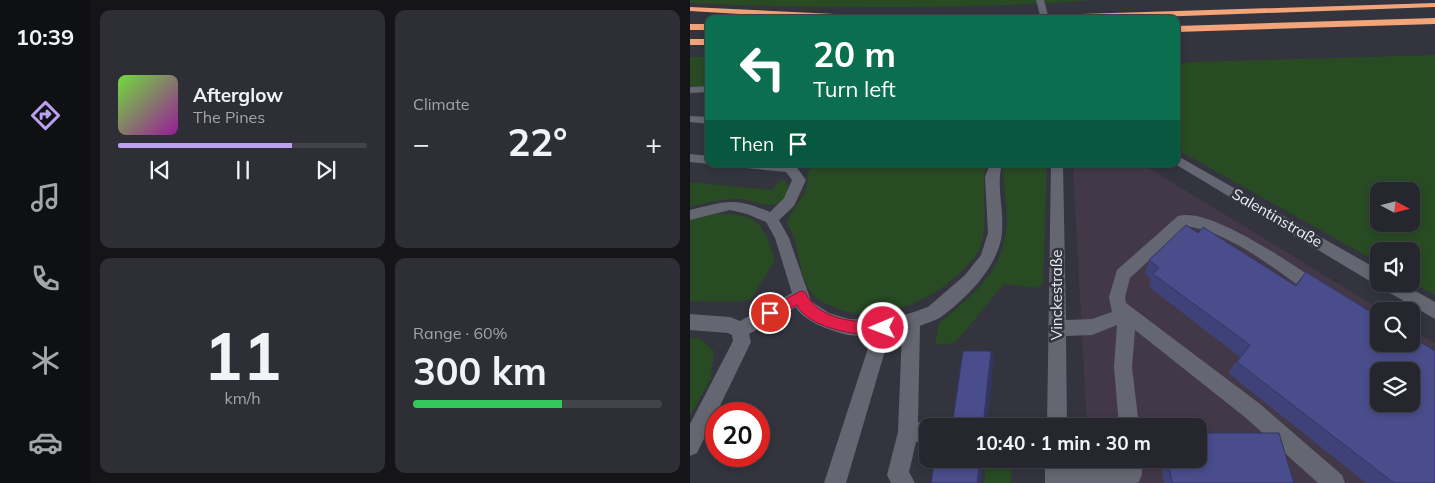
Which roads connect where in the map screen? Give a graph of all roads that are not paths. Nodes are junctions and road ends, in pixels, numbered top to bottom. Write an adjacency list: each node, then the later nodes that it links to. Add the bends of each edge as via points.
1 (1040, 0): 5 (street)
2 (1435, 6): 6 (highway)
3 (690, 9): 4 (highway)
4 (802, 15)
5 (1044, 15)
6 (1126, 15)
7 (1435, 21): 10 (highway)
8 (705, 26): 9 (highway)
9 (690, 27)
10 (1180, 29)
11 (690, 42): 12 (highway)
12 (705, 42)
13 (705, 89): 14 (street)
14 (690, 90)
15 (690, 119): 16 (street)
16 (705, 121)
17 (690, 158): 18 (street)
18 (705, 160)
19 (1180, 161): 25 (street, Salentinstraße)
20 (795, 167): 24 (street, via 800,180 793,198)
21 (995, 167): 31 (street, via 992,177 996,233 988,257 971,280 934,312)
22 (1057, 167): 34 (street, Vinckestraße)
23 (690, 215): 24 (street, via 730,205)
24 (771, 218): 27 (street, via 782,238)
25 (1370, 273)
26 (1403, 292): 29 (street)
27 (801, 296): 33 (street, via 804,306 824,319 849,327); 35 (street)
28 (1330, 298): 30 (street, via 1236,239 1211,226 1183,220 1124,274 1116,297 1118,307)
29 (1435, 311)
30 (1127, 314): 34 (street, via 1092,328); 37 (street, via 1123,367); 44 (street, via 1253,411)
31 (911, 321): 33 (street); 38 (street)
32 (690, 322): 35 (street, via 730,325)
33 (883, 328): 42 (street)
34 (1057, 328): 36 (street, Vinckestraße)
35 (740, 330): 39 (street, via 742,342)
36 (1057, 418)
37 (1129, 418)
38 (918, 432): 43 (street, via 898,474)
39 (690, 446)
40 (1131, 468): 41 (street, via 1131,474)
41 (1056, 472)
42 (835, 483)
43 (904, 483)
44 (1334, 483)

